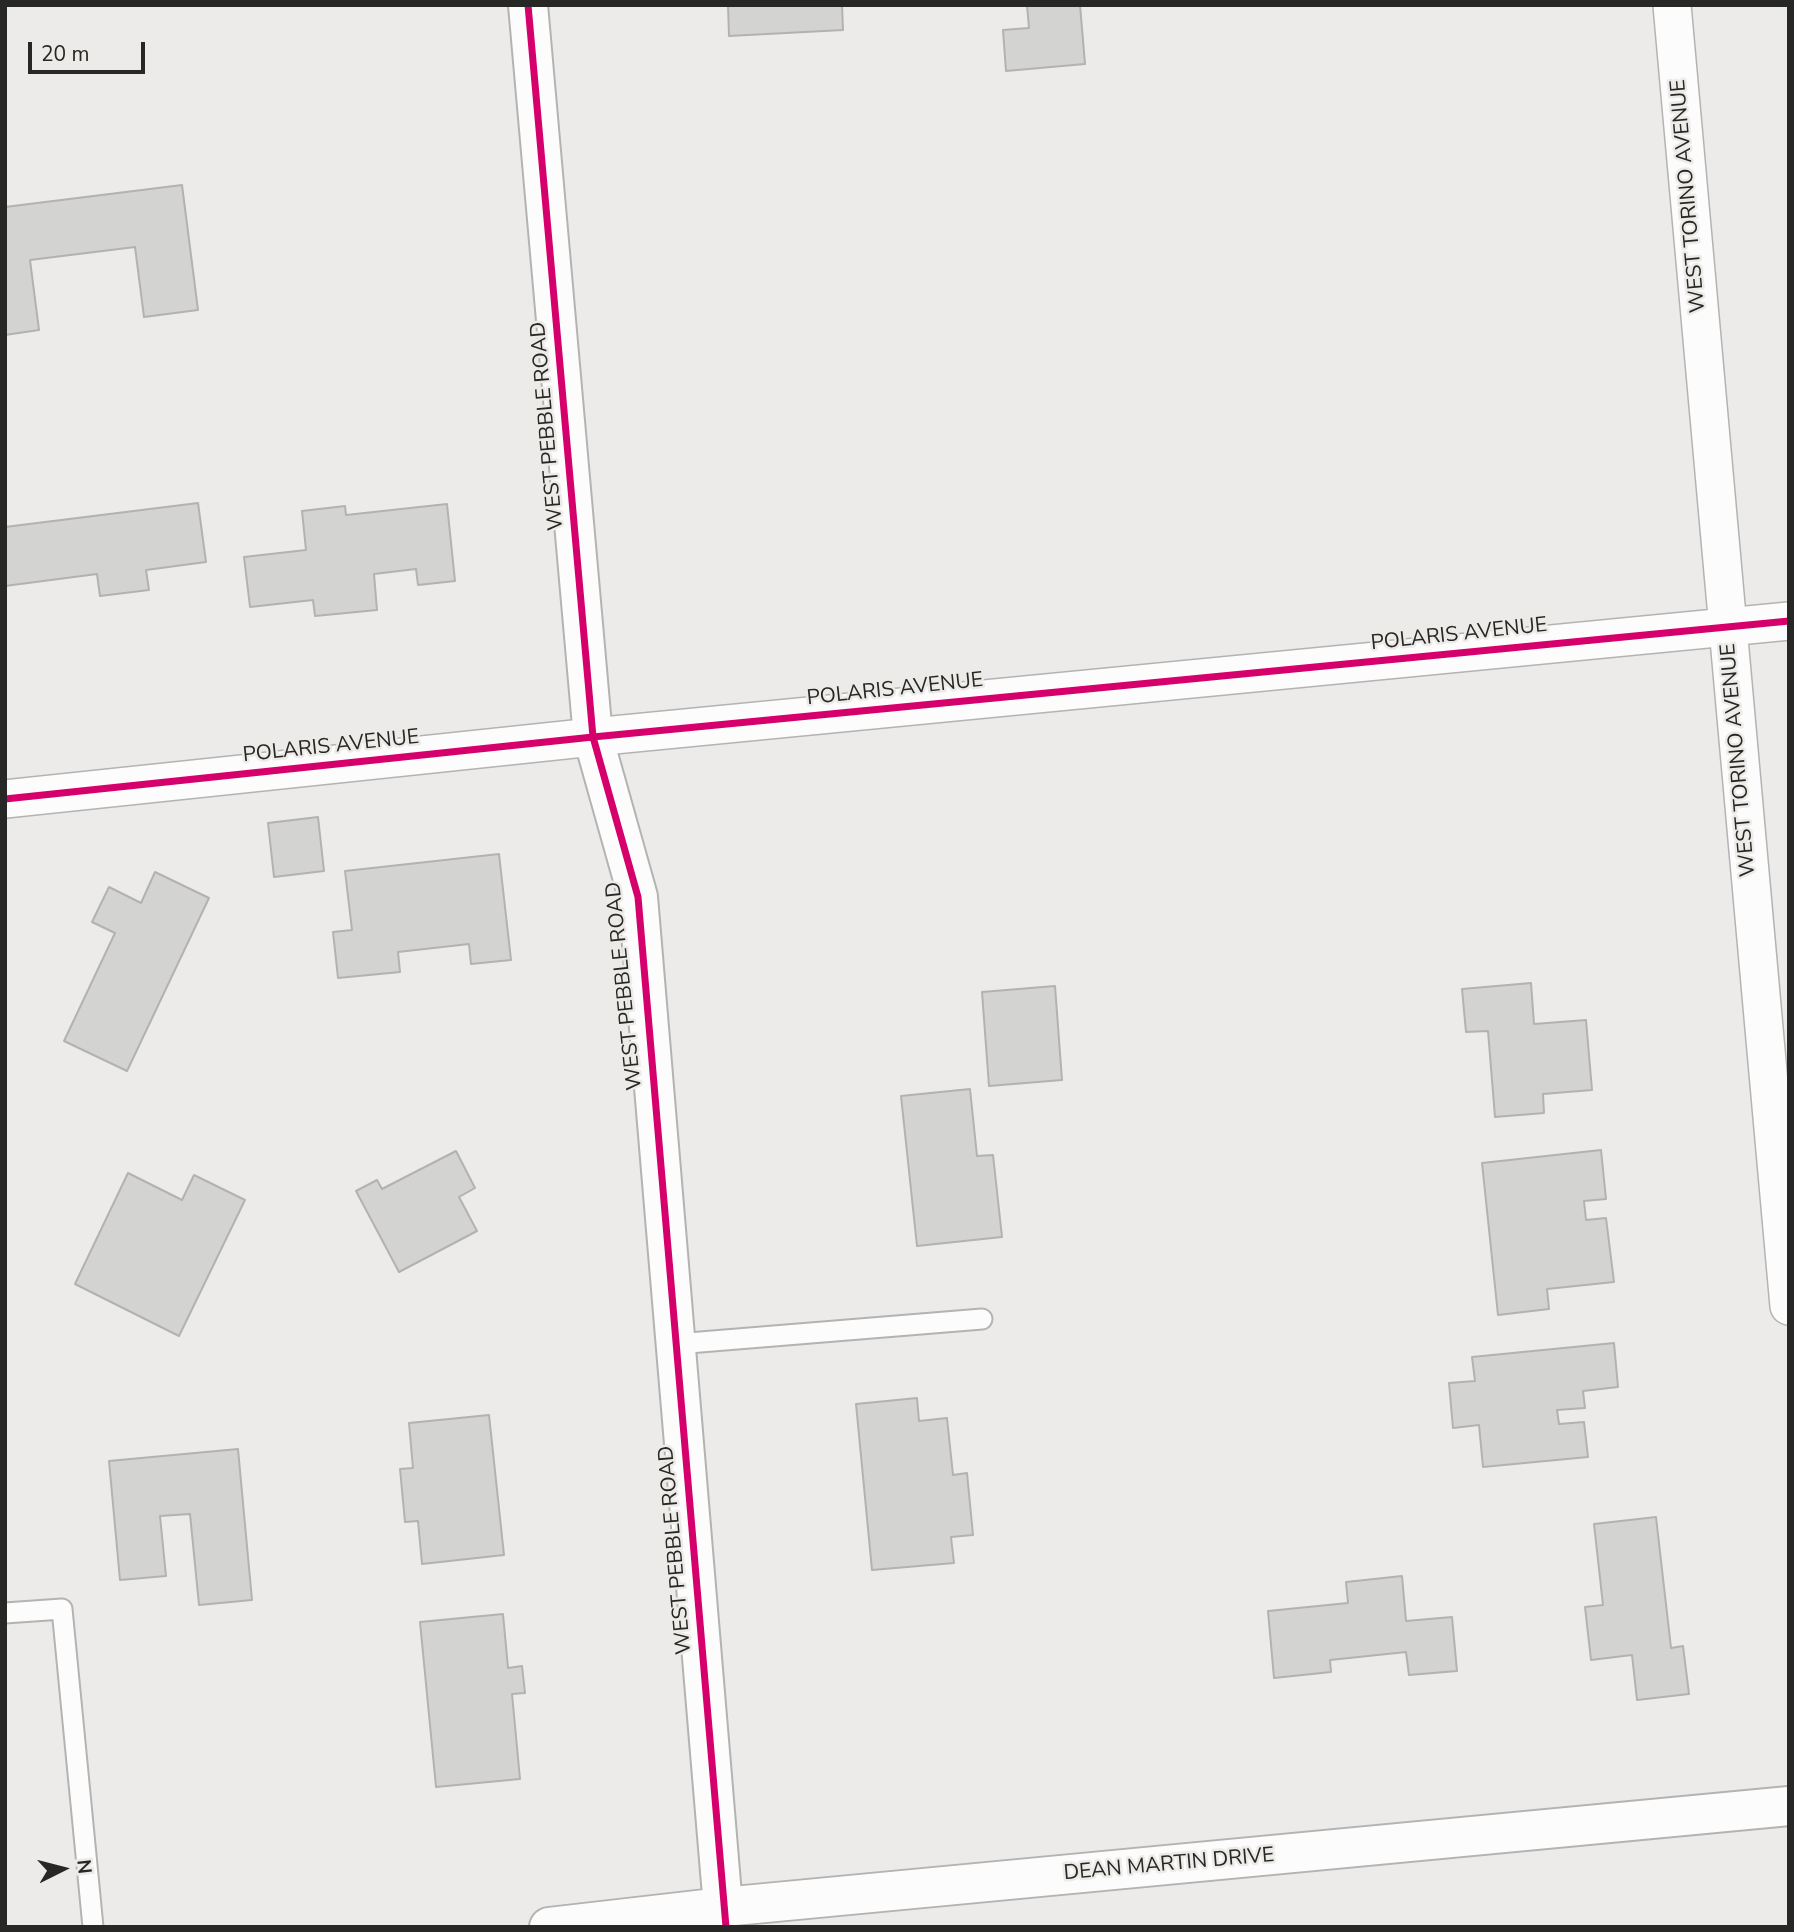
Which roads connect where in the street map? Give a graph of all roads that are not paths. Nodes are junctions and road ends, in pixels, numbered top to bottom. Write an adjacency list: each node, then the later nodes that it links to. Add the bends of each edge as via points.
1 (528, 5): 5 (street, WEST PEBBLE ROAD)
2 (1672, 5): 4 (street, WEST TORINO AVENUE)
3 (1789, 621): 4 (street, POLARIS AVENUE)
4 (1727, 626): 5 (street, POLARIS AVENUE); 7 (street, WEST TORINO AVENUE)
5 (593, 737): 6 (street, POLARIS AVENUE); 10 (street, WEST PEBBLE ROAD, via 638,897)
6 (5, 799)
7 (1784, 1212): 8 (street, WEST TORINO AVENUE)
8 (1789, 1306)
9 (982, 1320): 10 (lane)
10 (676, 1344): 13 (street, WEST PEBBLE ROAD)
11 (5, 1613): 14 (lane, via 62,1609)
12 (1789, 1806): 13 (street, DEAN MARTIN DRIVE)
13 (724, 1917): 15 (street, DEAN MARTIN DRIVE)
14 (93, 1927)
15 (549, 1927)

